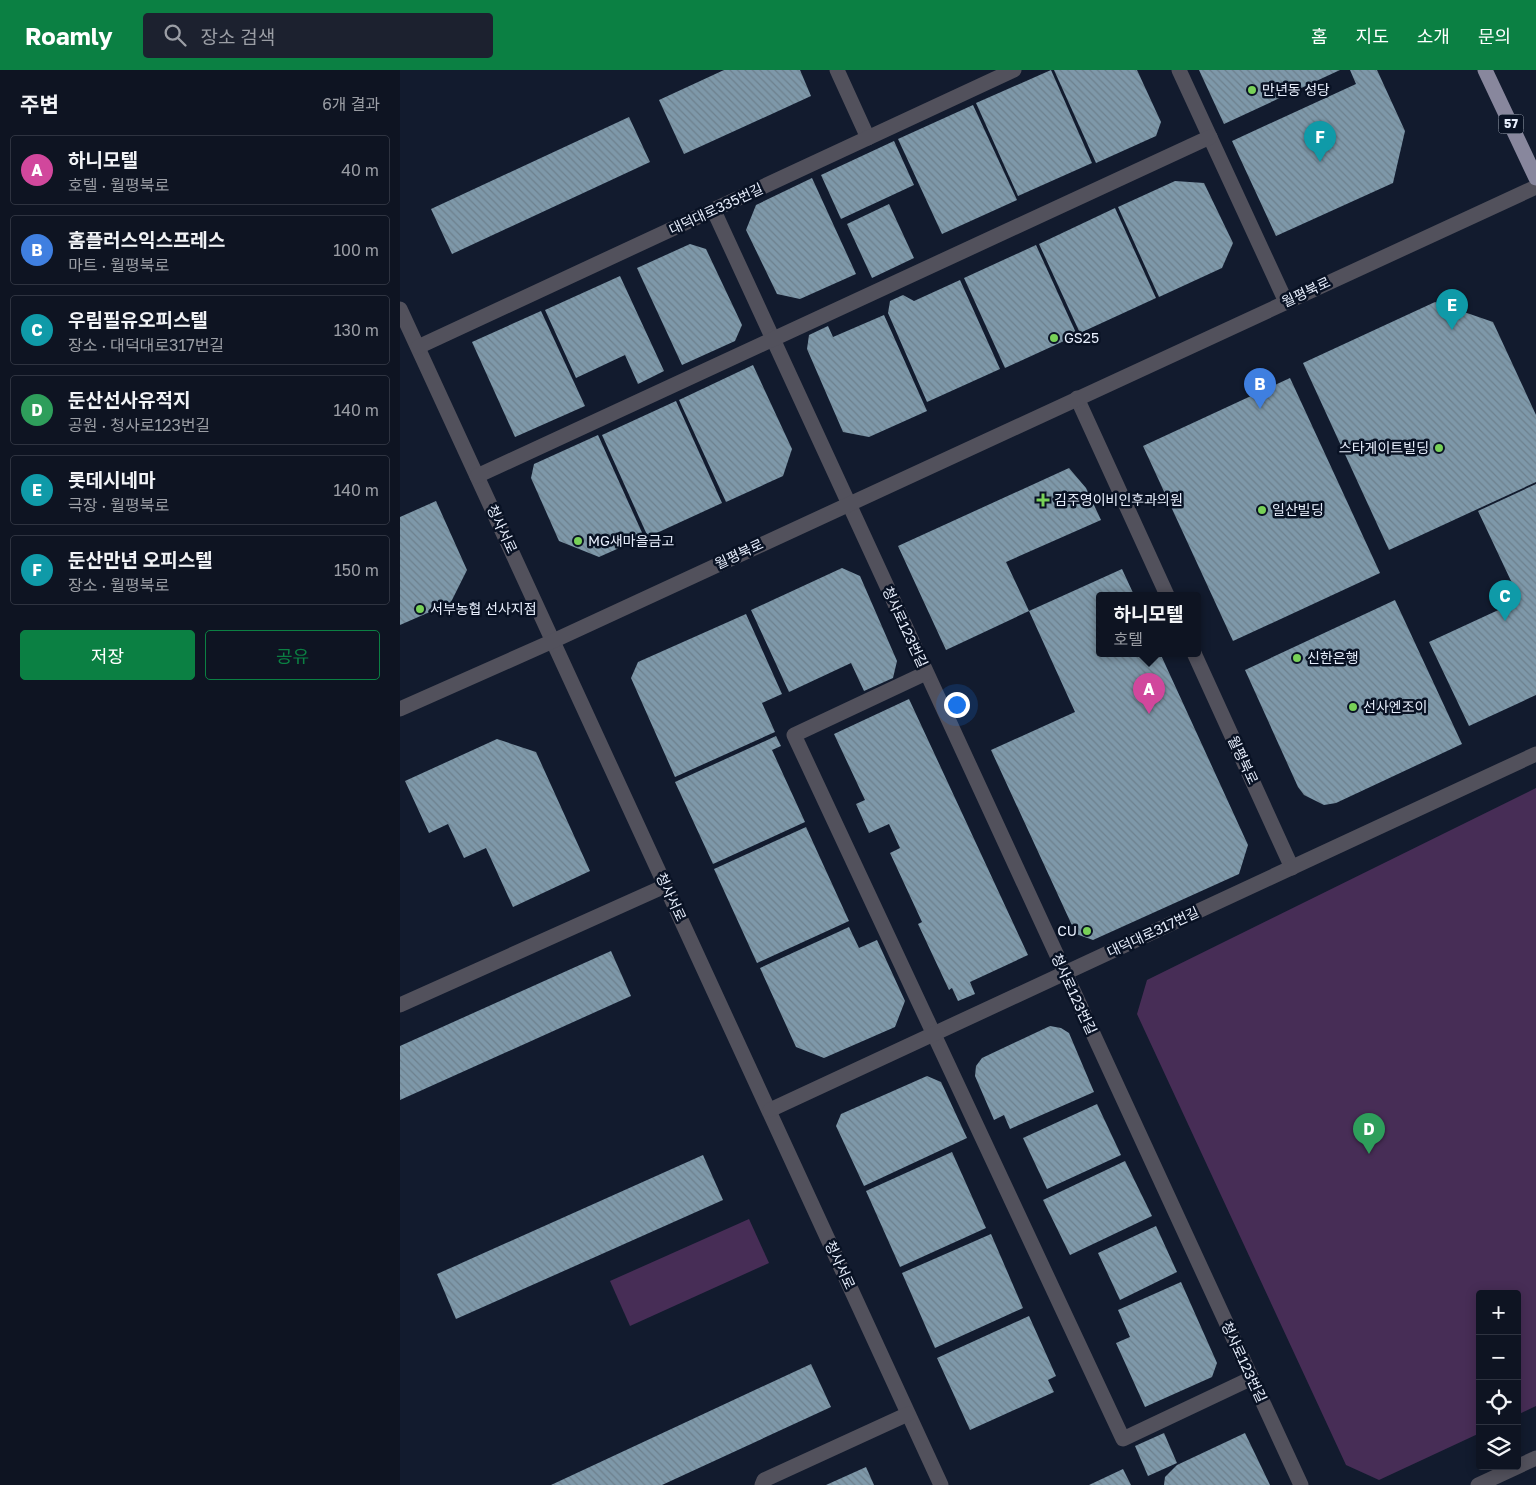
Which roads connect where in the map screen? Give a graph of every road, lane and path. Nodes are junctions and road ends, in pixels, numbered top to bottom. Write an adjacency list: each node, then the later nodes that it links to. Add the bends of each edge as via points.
1 (837, 70): 5 (street)
2 (1014, 70): 5 (street, 대덕대로335번길)
3 (1179, 70): 6 (street)
4 (1486, 70): 7 (main road, 57)
5 (868, 138): 9 (street, 대덕대로335번길)
6 (1210, 138): 10 (street); 12 (street)
7 (1536, 178)
8 (1536, 187): 10 (street, 월평북로)
9 (714, 210): 12 (street, 청사로123번길); 13 (street, 대덕대로335번길)
10 (1286, 302): 14 (street, 월평북로)
11 (400, 309): 13 (street, 청사서로)
12 (773, 339): 15 (street); 16 (street, 청사로123번길)
13 (418, 348): 15 (street, 청사서로)
14 (1077, 398): 16 (street, 월평북로); 17 (street)
15 (477, 476): 18 (street, 청사서로)
16 (848, 504): 18 (street, 월평북로); 20 (street, 청사로123번길)
17 (1166, 592)
18 (553, 640): 21 (street, 월평북로); 24 (street, 청사서로)
19 (1196, 657): 23 (street, 월평북로)
20 (926, 673): 25 (street, 청사로123번길); 29 (street, via 794,735)
21 (400, 709)
22 (1536, 754): 23 (street, 대덕대로317번길)
23 (1292, 868): 25 (street, 대덕대로317번길)
24 (665, 886): 27 (street); 30 (street, 청사서로)
25 (1064, 973): 29 (street, 대덕대로317번길); 31 (street, 청사로123번길)
26 (400, 994): 27 (street)
27 (416, 998): 28 (street)
28 (400, 1005)
29 (934, 1034): 30 (street, 대덕대로317번길); 31 (street, via 1124,1439)
30 (770, 1110): 32 (street, 청사서로)
31 (1252, 1378): 36 (street, 청사로123번길)
32 (908, 1414): 34 (street, via 764,1480); 35 (street, 청사서로)
33 (1536, 1458): 37 (street)
34 (762, 1485)
35 (942, 1485)
36 (1301, 1485)
37 (1478, 1485)

